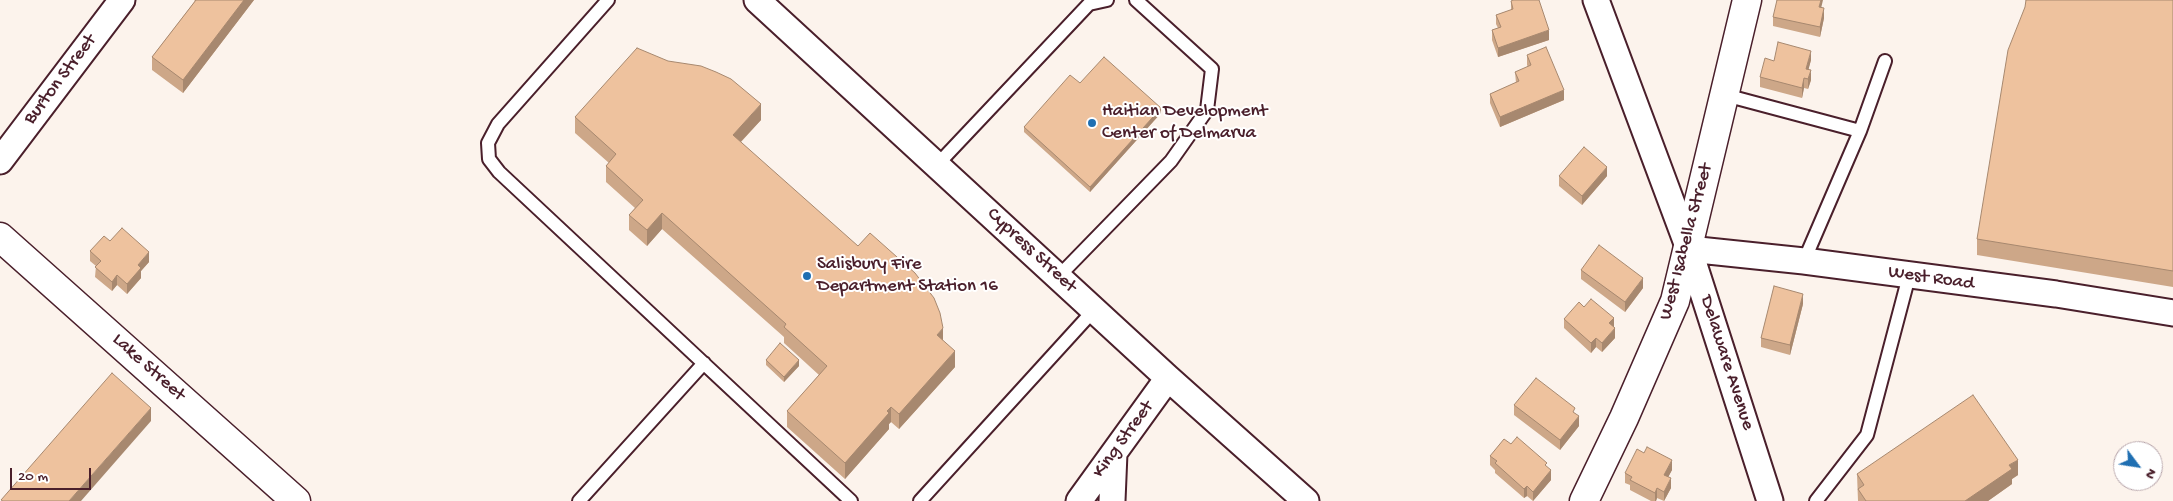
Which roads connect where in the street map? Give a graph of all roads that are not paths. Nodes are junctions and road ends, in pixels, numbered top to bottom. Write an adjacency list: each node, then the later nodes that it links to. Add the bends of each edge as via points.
1 (122, 0): 11 (street, Burton Street)
2 (608, 0): 20 (lane, via 498,124 488,143 489,158 499,172)
3 (757, 0): 12 (street, Cypress Street)
4 (1107, 0): 12 (lane, via 1089,4)
5 (1136, 0): 17 (lane, via 1212,69 1206,110 1170,161)
6 (1596, 0): 14 (street, Delaware Avenue)
7 (1747, 0): 9 (street, West Isabella Street)
8 (1885, 62): 10 (lane)
9 (1725, 95): 10 (lane); 14 (street, West Isabella Street)
10 (1860, 131): 15 (lane)
11 (0, 161)
12 (936, 165): 17 (street, Cypress Street)
13 (0, 237): 24 (street, Lake Street)
14 (1689, 249): 15 (street, West Road); 31 (street, West Isabella Street, via 1675,301 1652,357); 32 (street, Delaware Avenue)
15 (1804, 261): 16 (street, West Road)
16 (1909, 276): 19 (street, West Road, via 2056,294); 23 (lane, via 1867,435)
17 (1058, 277): 18 (street, Cypress Street)
18 (1094, 310): 21 (street, Cypress Street); 27 (lane)
19 (2173, 313)
20 (704, 363): 25 (lane); 26 (lane)
21 (1168, 378): 22 (street, King Street); 30 (street, Cypress Street)
22 (1114, 453): 28 (street, King Street); 29 (street)
23 (1822, 498)
24 (296, 501)
25 (579, 501)
26 (851, 501)
27 (920, 501)
28 (1079, 501)
29 (1112, 501)
30 (1306, 501)
31 (1584, 501)
32 (1770, 501)

